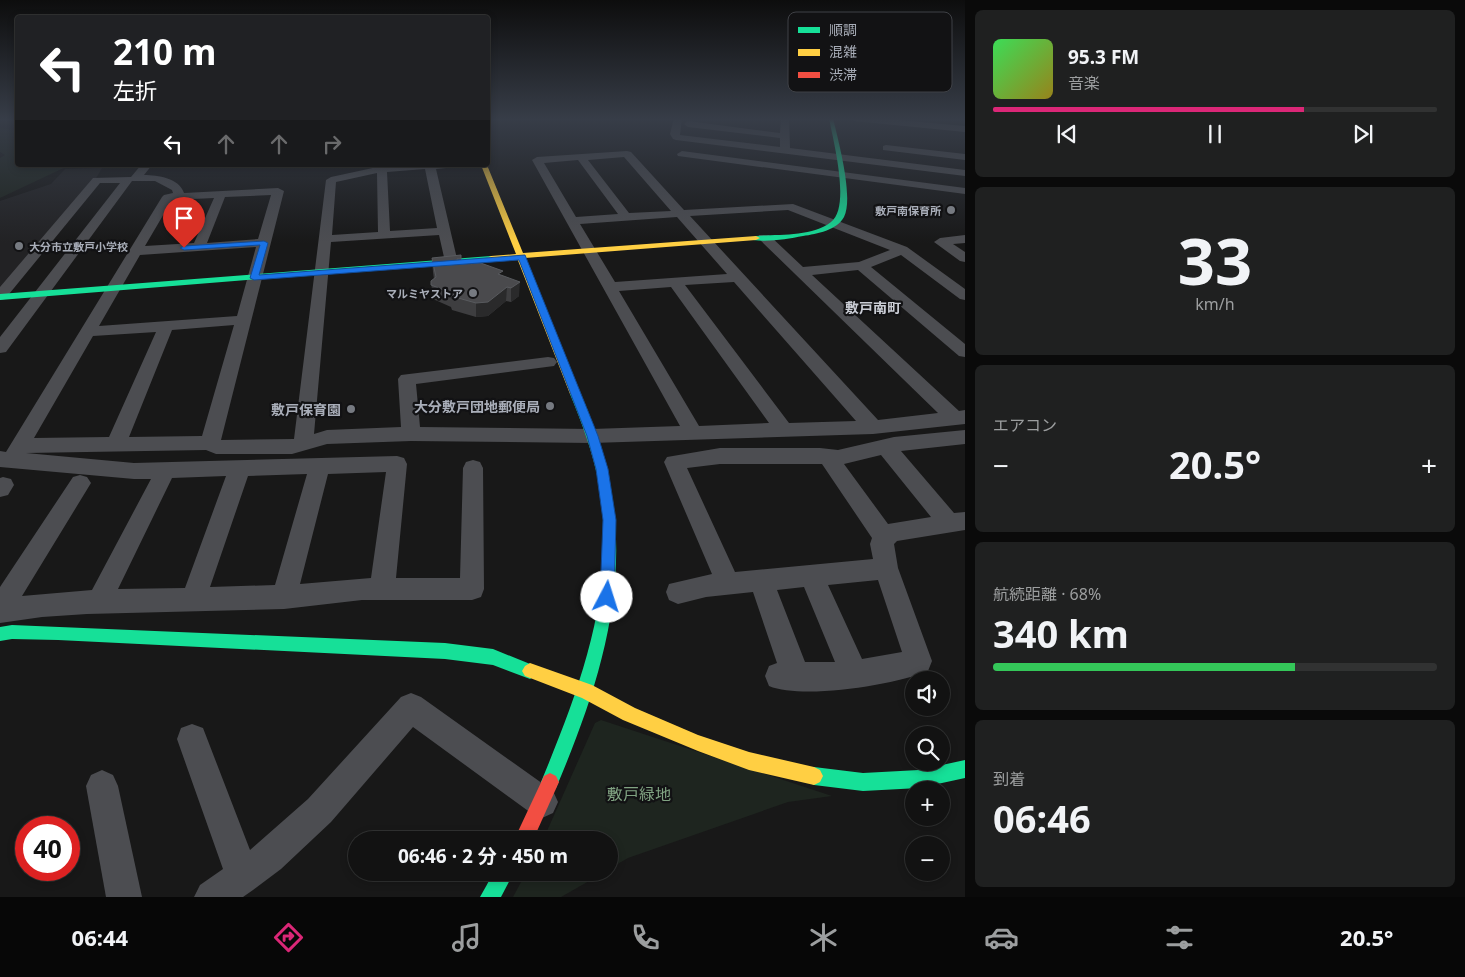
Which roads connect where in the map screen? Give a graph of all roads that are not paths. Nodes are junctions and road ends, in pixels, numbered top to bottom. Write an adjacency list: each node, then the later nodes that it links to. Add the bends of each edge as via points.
1 (539, 160): 22 (street)
2 (583, 160): 21 (street)
3 (632, 160): 20 (street)
4 (724, 160): 8 (street)
5 (838, 160): 16 (street)
6 (860, 160): 9 (street)
7 (890, 160): 9 (street)
8 (739, 162): 16 (street)
9 (891, 164): 15 (street)
10 (145, 167): 19 (street, via 135,178 157,178 177,188)
11 (414, 167): 14 (street)
12 (430, 167): 24 (street)
13 (485, 167): 35 (street)
14 (382, 169): 25 (street); 26 (street, via 331,180)
15 (965, 173)
16 (841, 175): 17 (street); 23 (street, via 844,210)
17 (965, 191)
18 (221, 194): 19 (street); 29 (street, via 278,191); 31 (street)
19 (180, 196): 33 (street, via 168,197)
20 (680, 214): 21 (street); 23 (street, via 789,206); 30 (street)
21 (626, 218): 22 (street)
22 (572, 221): 34 (street)
23 (832, 223): 27 (street, via 802,234); 32 (street)
24 (444, 231): 25 (street); 37 (street)
25 (384, 234): 26 (street)
26 (325, 238): 39 (street)
27 (764, 238): 30 (street); 40 (street)
28 (965, 239): 36 (street, via 940,242)
29 (264, 243): 31 (street); 42 (street)
30 (706, 243): 34 (street); 41 (street)
31 (199, 247): 33 (street)
32 (902, 250): 38 (street); 48 (street)
33 (136, 251): 45 (street)
34 (590, 252): 35 (street); 44 (street)
35 (522, 257): 37 (street); 60 (street)
36 (965, 258)
37 (451, 263): 39 (street)
38 (861, 266): 40 (street); 53 (street)
39 (321, 272): 42 (street); 63 (street)
40 (800, 272): 57 (street)
41 (737, 277): 43 (street); 55 (street)
42 (254, 278): 45 (street); 49 (street)
43 (675, 282): 44 (street); 56 (street)
44 (610, 287): 58 (street)
45 (114, 288): 46 (street); 51 (street)
46 (41, 294): 47 (street); 47 (street, via 128,179 97,180); 52 (street)
47 (0, 296)
48 (965, 296)
49 (243, 320): 50 (street); 61 (street)
50 (166, 326): 51 (street); 62 (street)
51 (88, 332): 65 (street)
52 (2, 343)
53 (965, 352)
54 (548, 362): 59 (street, via 406,379)
55 (873, 428): 56 (street); 57 (street)
56 (784, 430): 58 (street)
57 (962, 431): 64 (street)
58 (694, 433): 60 (street)
59 (411, 434): 60 (street); 63 (street, via 327,437)
60 (592, 436): 86 (street, via 605,488 609,571 602,625)
61 (210, 443): 62 (street); 63 (street, via 216,446 282,447)
62 (116, 444): 65 (street)
63 (303, 444)
64 (885, 446): 66 (street, via 838,458); 72 (street)
65 (10, 455): 70 (street, via 120,470)
66 (828, 457): 73 (street); 77 (street, via 720,456 674,462)
67 (320, 465): 68 (street); 78 (street, via 397,464); 80 (street)
68 (240, 468): 70 (street); 81 (street)
69 (473, 468): 78 (street, via 472,589)
70 (165, 470): 82 (street)
71 (80, 483): 83 (street)
72 (957, 522): 73 (street, via 892,532)
73 (884, 537): 74 (street)
74 (886, 568): 75 (street); 85 (street, via 918,661 903,667)
75 (811, 576): 76 (street); 85 (street)
76 (761, 580): 77 (street); 85 (street, via 788,676)
77 (728, 584): 79 (street)
78 (382, 589): 80 (street, via 362,588)
79 (678, 592)
80 (284, 597): 81 (street)
81 (193, 599): 82 (street)
82 (99, 602): 83 (street)
83 (0, 610)
84 (0, 634): 86 (street, via 58,633 446,651 493,657)
85 (854, 673)
86 (586, 691): 88 (street, via 629,714 698,743 800,774 863,782 919,779); 90 (street)
87 (192, 740): 92 (street)
88 (965, 770)
89 (102, 786): 94 (street)
90 (542, 802): 91 (street); 92 (street, via 410,707 331,799)
91 (528, 831)
92 (243, 876): 95 (street)
93 (500, 881): 96 (street)
94 (124, 897)
95 (212, 897)
96 (490, 897)

